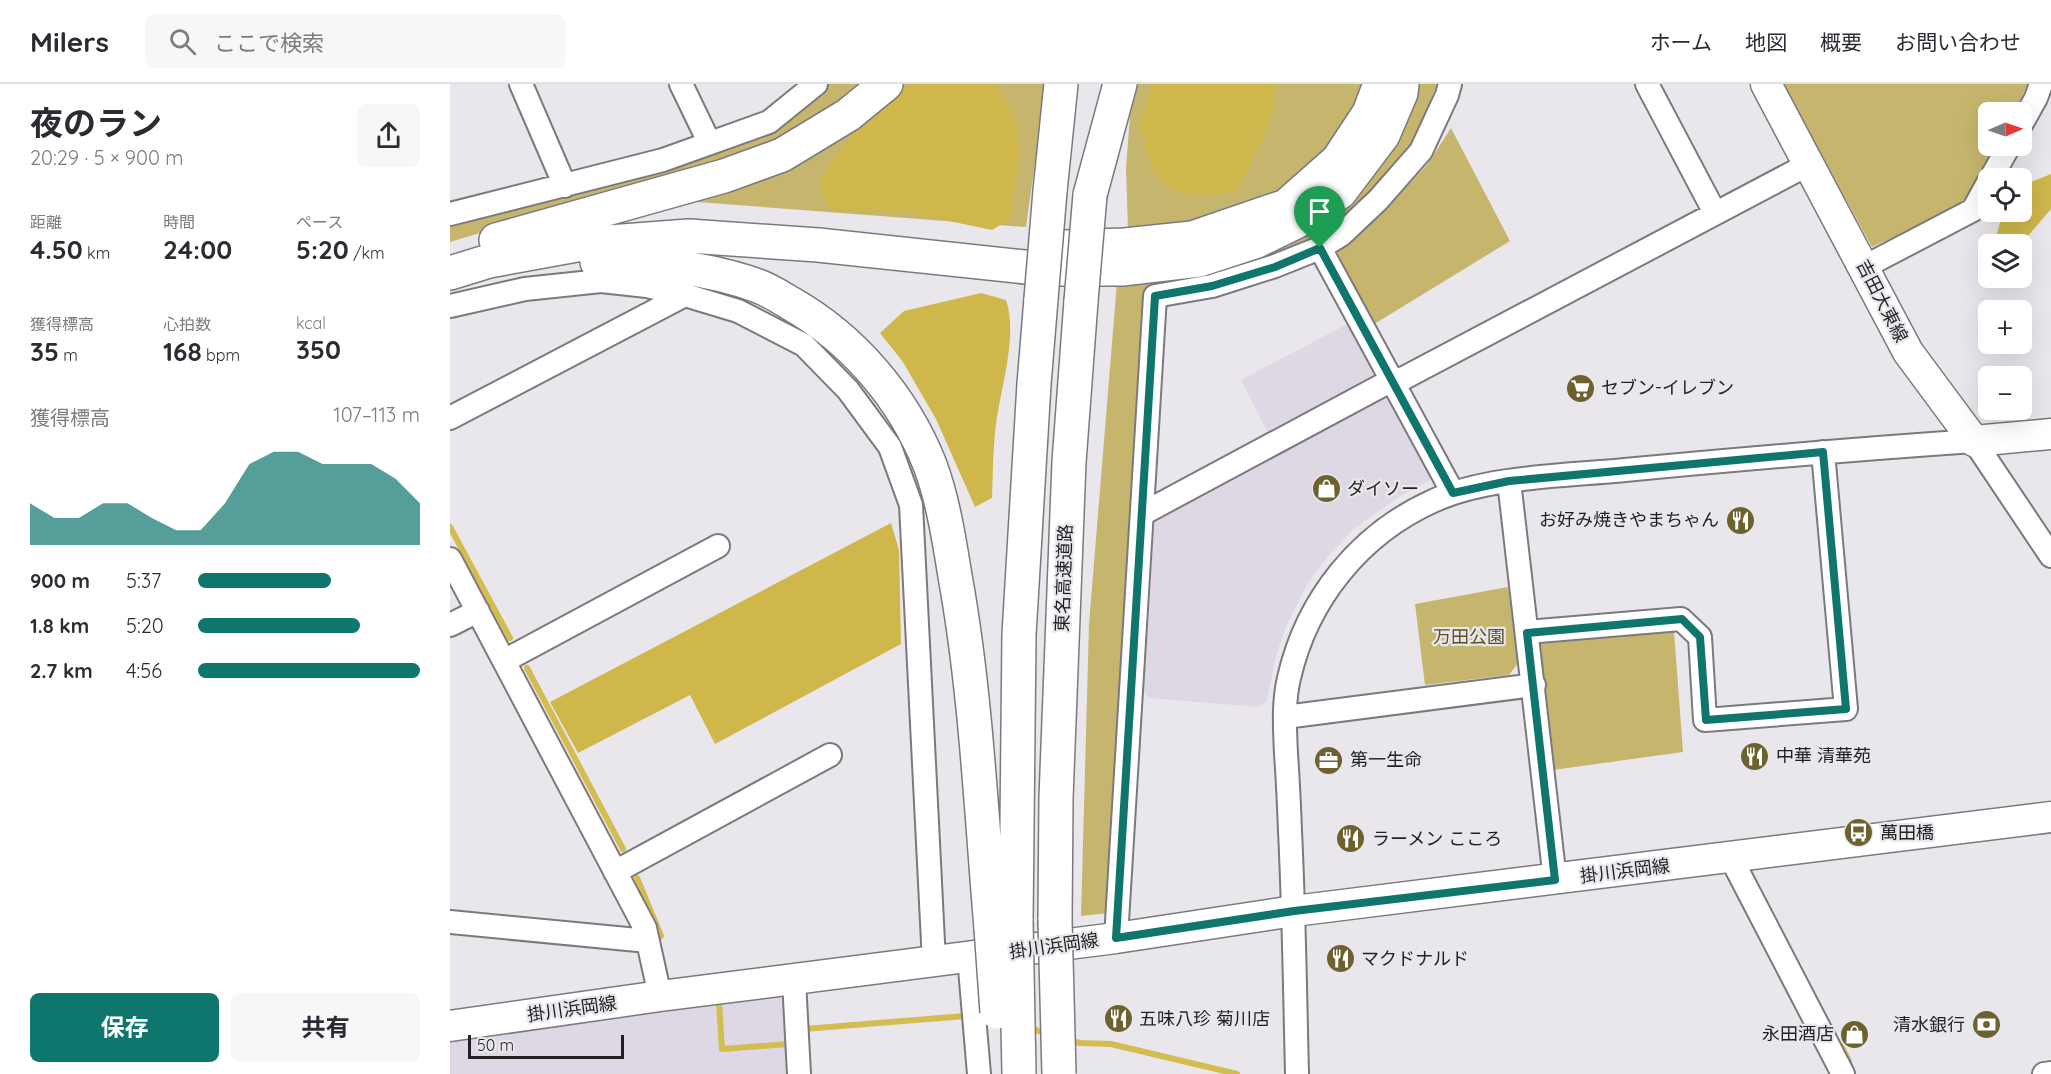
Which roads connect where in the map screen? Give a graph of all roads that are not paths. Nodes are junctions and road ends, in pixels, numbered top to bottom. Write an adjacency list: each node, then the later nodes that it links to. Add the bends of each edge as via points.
1 (521, 84): 17 (street)
2 (681, 84): 15 (street)
3 (816, 84): 15 (street, via 769,122)
4 (886, 84): 22 (highway, via 848,115 782,155 723,176)
5 (1061, 84): 54 (highway, bridge, via 1034,384)
6 (1103, 84): 18 (highway, 東名高速道路)
7 (1120, 84): 18 (highway)
8 (1380, 84): 22 (highway, via 1369,113 1338,160 1286,206 1192,238 1125,245 1037,246 812,223 662,216)
9 (1402, 84): 26 (highway, via 1383,135 1340,192 1300,220 1257,241 1198,260 1122,269 1044,269 689,236 582,244 489,261)
10 (1450, 84): 23 (street, via 1421,151 1378,200 1341,235)
11 (1647, 84): 20 (street)
12 (1766, 84): 16 (main road, 吉田大東線)
13 (2042, 84): 14 (street)
14 (2032, 106)
15 (709, 142): 17 (street, via 663,160)
16 (1809, 164): 20 (street); 25 (main road, 吉田大東線)
17 (565, 186): 21 (street)
18 (1090, 195): 67 (highway, 東名高速道路, bridge, via 1067,496 1056,798)
19 (1978, 201): 25 (street, via 1973,210)
20 (1715, 213): 30 (street, via 1404,378)
21 (450, 214)
22 (510, 237): 24 (highway)
23 (1320, 248): 30 (street); 37 (street, via 1212,286 1155,296)
24 (450, 251)
25 (1864, 267): 33 (main road, 吉田大東線, via 1908,352)
26 (450, 273)
27 (450, 278): 54 (highway, via 580,262 647,263 696,269 760,286 812,316 861,357 899,405 930,465 947,526 964,625)
28 (685, 295): 29 (street, via 601,281 525,289); 31 (street); 58 (street, via 738,311 804,345 848,390 890,447 911,505)
29 (450, 306)
30 (1392, 380): 36 (street); 37 (street)
31 (450, 418)
32 (2051, 434): 33 (main road)
33 (1974, 441): 34 (street); 39 (street)
34 (1823, 452): 35 (street); 43 (street, via 1846,709 1706,720 1700,637 1682,619)
35 (1509, 481): 36 (street); 43 (street)
36 (1453, 493): 46 (street, via 1408,514 1379,534 1330,583 1299,644 1288,681)
37 (1142, 514): 55 (street)
38 (718, 546): 44 (street)
39 (2051, 556)
40 (450, 559): 41 (street)
41 (477, 611): 42 (street); 44 (street)
42 (450, 625)
43 (1527, 633): 45 (street)
44 (504, 661): 50 (street)
45 (1534, 686): 46 (street); 51 (street)
46 (1285, 717): 52 (street)
47 (830, 755): 50 (street)
48 (2051, 817): 49 (main road, 掛川浜岡線)
49 (1731, 858): 51 (main road, 掛川浜岡線); 69 (street)
50 (615, 872): 56 (street)
51 (1555, 880): 52 (main road, 掛川浜岡線)
52 (1294, 911): 55 (main road, 掛川浜岡線); 68 (street)
53 (450, 922): 56 (street)
54 (1003, 925): 65 (highway, bridge); 66 (highway, bridge)
55 (1116, 938): 57 (main road, 掛川浜岡線)
56 (648, 941): 60 (street)
57 (969, 957): 58 (main road, 掛川浜岡線); 64 (street)
58 (934, 962): 59 (main road, 掛川浜岡線)
59 (794, 980): 60 (main road, 掛川浜岡線); 63 (street)
60 (660, 996): 61 (main road, 掛川浜岡線)
61 (450, 1026)
62 (2051, 1073): 70 (street)
63 (799, 1074)
64 (979, 1074)
65 (1002, 1074)
66 (1019, 1074)
67 (1059, 1074)
68 (1297, 1074)
69 (1843, 1074)
70 (2044, 1074)

